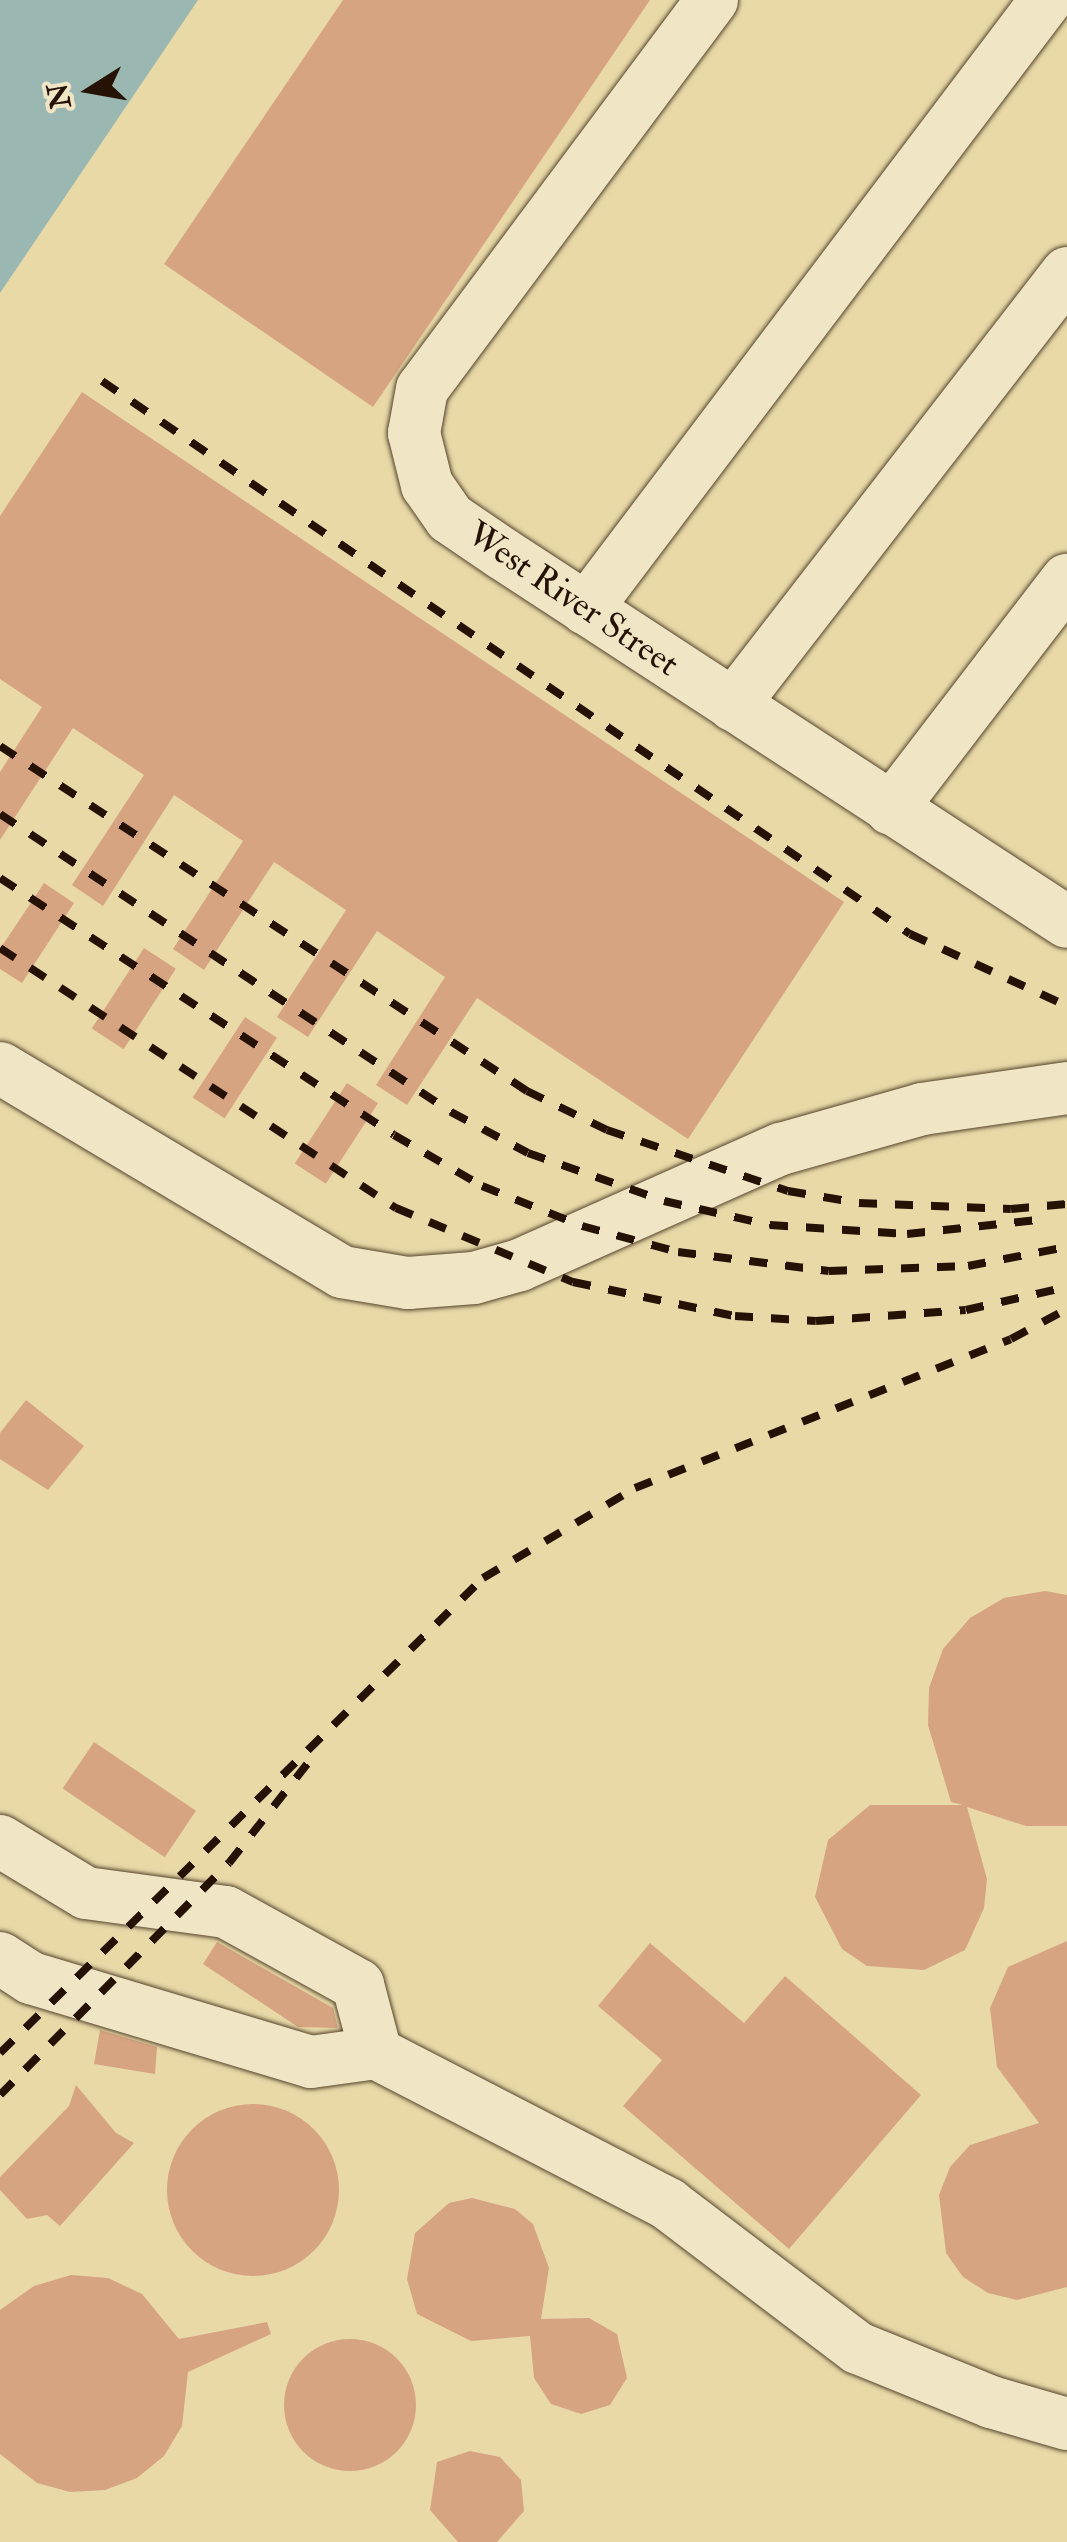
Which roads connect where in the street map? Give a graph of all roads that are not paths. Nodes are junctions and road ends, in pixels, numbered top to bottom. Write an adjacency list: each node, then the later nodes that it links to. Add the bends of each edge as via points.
1 (712, 0): 5 (lane, West River Street, via 422,389 414,433 427,485 450,518)
2 (1046, 0): 5 (lane)
3 (1067, 273): 6 (lane)
4 (1067, 580): 7 (lane)
5 (586, 609): 6 (lane, West River Street)
6 (733, 705): 7 (lane, West River Street)
7 (891, 809): 8 (lane, West River Street)
8 (1059, 903)
9 (0, 1068): 10 (lane, via 342,1272 408,1283 474,1278 520,1264 782,1149 922,1109)
10 (1067, 1088)
11 (0, 1842): 13 (lane, via 86,1892 226,1912 358,1985)
12 (10, 1973): 13 (lane, via 311,2062)
13 (376, 2053): 14 (lane, via 668,2204 858,2348 991,2402)
14 (1067, 2424)

